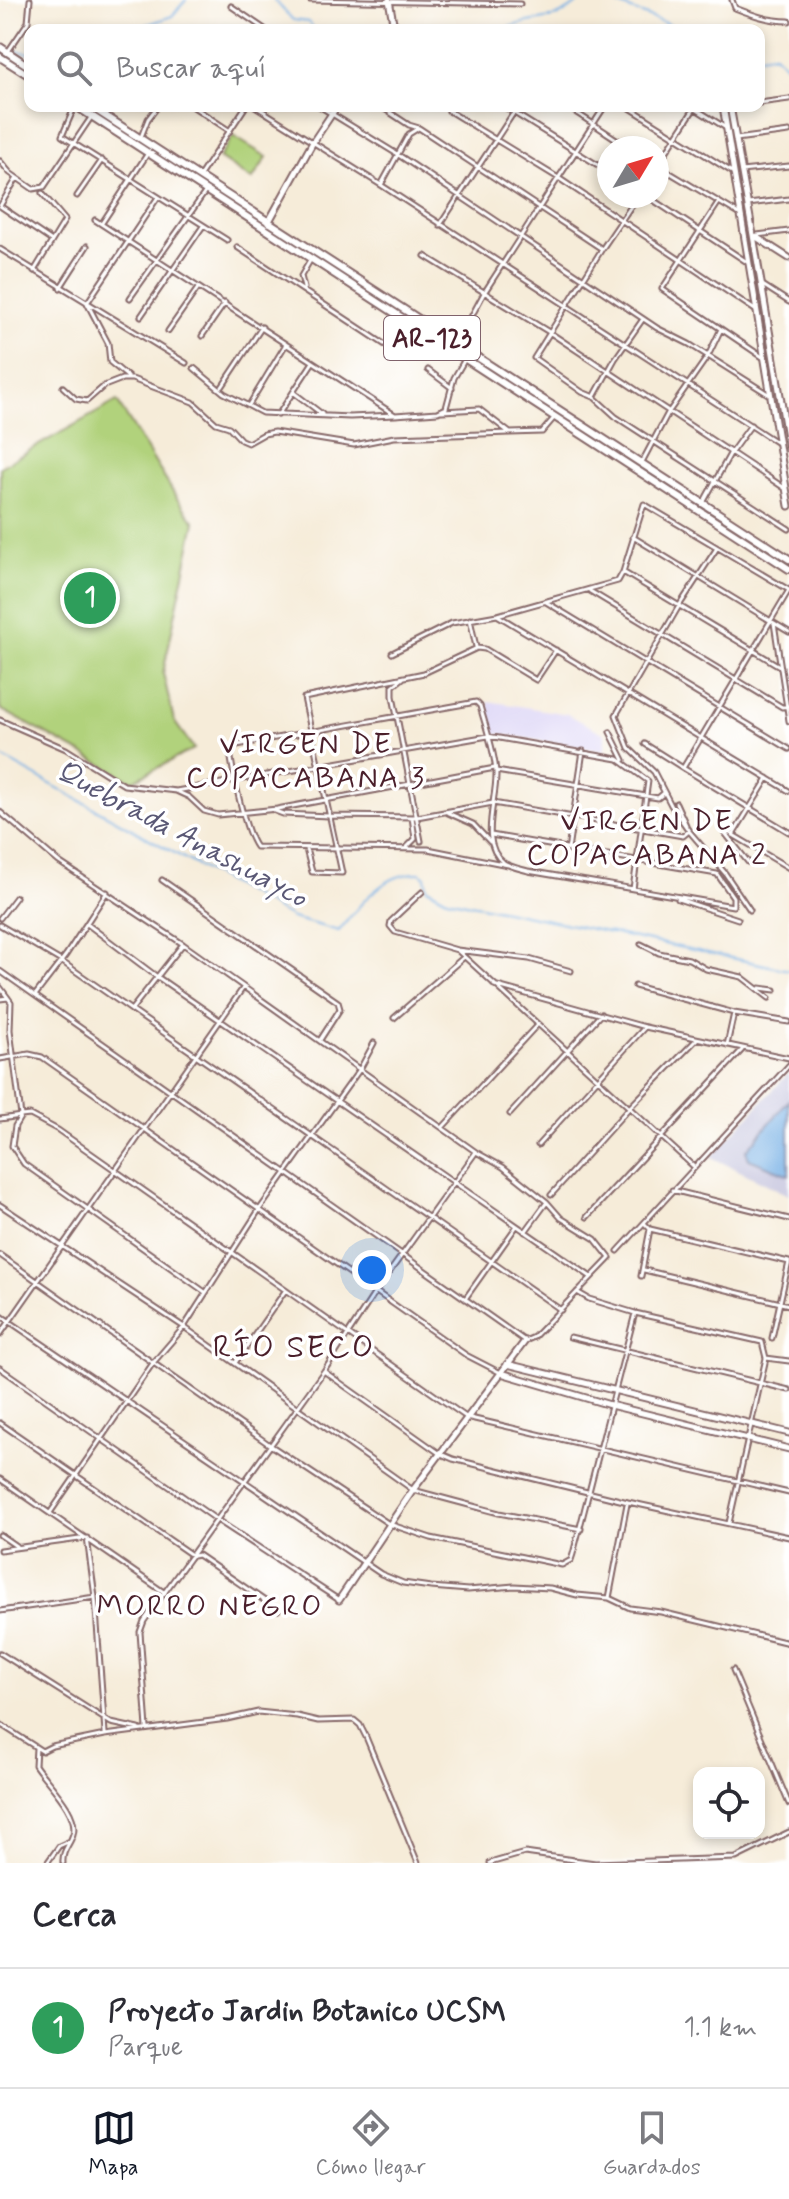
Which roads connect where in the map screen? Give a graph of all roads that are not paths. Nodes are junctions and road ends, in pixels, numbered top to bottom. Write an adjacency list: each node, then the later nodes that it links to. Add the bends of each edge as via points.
1 (30, 0): 10 (street)
2 (310, 0): 4 (street)
3 (732, 0): 9 (street, via 735,8 751,14)
4 (333, 1): 5 (street)
5 (389, 2): 6 (street); 12 (street)
6 (465, 2): 7 (street)
7 (520, 4)
8 (231, 6): 11 (street)
9 (789, 21)
10 (27, 24)
11 (257, 24)
12 (395, 24)
13 (24, 28): 15 (street)
14 (0, 47): 15 (main road)
15 (7, 52): 17 (main road)
16 (0, 57): 18 (main road)
17 (24, 63)
18 (24, 72)
19 (789, 99): 20 (street)
20 (765, 102)
21 (72, 112): 52 (street, via 62,136)
22 (85, 112): 40 (main road, AR-123)
23 (99, 112): 48 (main road, AR-123)
24 (153, 112): 48 (street)
25 (201, 112): 44 (street)
26 (242, 112): 44 (street)
27 (265, 112): 51 (street)
28 (328, 112): 39 (street)
29 (389, 112): 42 (street)
30 (451, 112): 50 (street)
31 (513, 112): 50 (street); 54 (street)
32 (575, 112): 41 (street)
33 (601, 112): 41 (street)
34 (636, 112): 47 (street)
35 (691, 112): 47 (street)
36 (702, 112): 43 (street)
37 (724, 112): 43 (street)
38 (732, 112): 49 (street)
39 (331, 114): 51 (street); 56 (street)
40 (92, 116): 52 (street); 55 (main road, AR-123)
41 (593, 124): 46 (street); 54 (street)
42 (419, 128): 56 (street); 61 (street)
43 (726, 128): 64 (street)
44 (230, 131): 65 (street)
45 (789, 132): 49 (street)
46 (612, 136)
47 (676, 137): 53 (street); 64 (street)
48 (141, 139): 65 (main road, AR-123)
49 (736, 139): 62 (street)
50 (497, 140): 61 (street); 68 (street)
51 (313, 142): 69 (street); 86 (street)
52 (74, 144): 57 (street); 66 (street, via 44,187 33,189)
53 (669, 147)
54 (577, 151): 59 (street); 68 (street)
55 (148, 153): 67 (street); 70 (main road, AR-123)
56 (397, 154): 69 (street); 73 (street)
57 (102, 160): 67 (street); 72 (street)
58 (0, 161): 66 (street)
59 (597, 164)
60 (789, 166): 62 (street)
61 (479, 168): 73 (street); 79 (street)
62 (741, 171): 77 (street)
63 (669, 172): 76 (street)
64 (732, 172): 82 (street)
65 (199, 177): 86 (main road, AR-123)
66 (17, 178): 78 (street)
67 (130, 179): 74 (street); 87 (street)
68 (560, 179): 79 (street); 85 (street)
69 (381, 185): 88 (street)
70 (206, 191): 83 (street); 103 (main road, AR-123)
71 (42, 193): 95 (street, via 65,220)
72 (77, 196)
73 (461, 196): 88 (street); 93 (street)
74 (158, 197): 83 (street); 96 (street)
75 (789, 199): 77 (street)
76 (719, 202): 82 (street); 91 (street)
77 (748, 204): 92 (street)
78 (0, 206): 95 (street)
79 (541, 208): 93 (street); 100 (street)
80 (630, 208): 85 (street)
81 (665, 208): 91 (street)
82 (739, 214): 106 (street)
83 (186, 216): 89 (street); 104 (street)
84 (95, 220): 87 (street)
85 (621, 221): 100 (street); 105 (street)
86 (268, 223): 129 (main road, AR-123)
87 (101, 224): 96 (street)
88 (440, 225): 107 (street)
89 (203, 226): 94 (street); 109 (street)
90 (789, 231): 92 (street)
91 (701, 232): 105 (street); 106 (street)
92 (753, 235): 102 (street); 111 (street)
93 (523, 237): 107 (street); 110 (street)
94 (227, 240)
95 (52, 241): 108 (street)
96 (128, 243): 104 (street); 118 (street)
97 (87, 246): 112 (street)
98 (237, 247): 114 (street)
99 (0, 249): 108 (street)
100 (602, 249): 110 (street)
101 (425, 256): 115 (street)
102 (789, 258)
103 (311, 259): 114 (street, via 301,276); 135 (main road, AR-123)
104 (157, 260): 109 (street); 116 (street)
105 (679, 261): 121 (street); 125 (street, via 662,289)
106 (747, 262): 121 (street)
107 (503, 266): 115 (street); 120 (street)
108 (34, 271): 112 (street)
109 (172, 271): 113 (street); 122 (street)
110 (583, 279): 120 (street); 123 (street)
111 (761, 284): 117 (street); 151 (street)
112 (60, 288): 118 (street)
113 (198, 288): 119 (street); 126 (street)
114 (304, 290): 132 (street)
115 (484, 293): 127 (street); 129 (street)
116 (130, 298)
117 (789, 302)
118 (87, 303): 137 (street); 141 (street, via 108,343 110,362)
119 (225, 303): 124 (street); 128 (street)
120 (565, 306): 127 (street); 131 (street)
121 (755, 310): 134 (street)
122 (141, 316)
123 (644, 318): 131 (street); 133 (street)
124 (262, 327): 130 (street); 144 (street)
125 (721, 329): 133 (street); 134 (street)
126 (168, 331)
127 (549, 332): 140 (street); 148 (street, via 534,358)
128 (202, 336)
129 (457, 343): 164 (main road, AR-123)
130 (286, 344): 136 (street); 149 (street)
131 (626, 345): 140 (street); 142 (street)
132 (393, 350)
133 (708, 356): 142 (street); 147 (street)
134 (764, 358): 147 (street)
135 (465, 359): 145 (street); 156 (main road, AR-123)
136 (313, 362): 146 (street); 155 (street)
137 (186, 363)
138 (194, 368): 144 (street)
139 (428, 370): 145 (street)
140 (608, 372): 148 (street); 152 (street)
141 (132, 379): 143 (street, via 104,386 87,401); 159 (street, via 193,402 248,443 268,432 354,445 394,437)
142 (689, 384): 152 (street); 158 (street)
143 (63, 387)
144 (221, 388): 149 (street)
145 (452, 388): 150 (street)
146 (293, 392): 153 (street); 154 (street)
147 (771, 396): 161 (street)
148 (594, 397): 160 (street)
149 (249, 406): 154 (street)
150 (442, 411): 155 (street); 159 (street, via 479,409)
151 (783, 411): 157 (street); 162 (street)
152 (668, 413): 160 (street); 163 (street)
153 (323, 414): 154 (street); 155 (street)
154 (278, 415)
155 (395, 415)
156 (555, 416): 159 (street, via 542,432); 173 (main road, AR-123)
157 (789, 416)
158 (751, 425): 161 (street); 163 (street)
159 (510, 433)
160 (653, 441): 164 (street); 165 (street)
161 (779, 444): 166 (street)
162 (789, 449)
163 (730, 454): 165 (street); 166 (street)
164 (642, 462): 167 (main road, AR-123)
165 (716, 482): 167 (street); 169 (street)
166 (786, 489): 168 (street)
167 (703, 503): 172 (main road, AR-123)
168 (789, 506)
169 (789, 529)
170 (633, 537): 171 (street, via 644,504); 174 (street); 175 (street)
171 (717, 548): 175 (street); 176 (street)
172 (789, 559)
173 (789, 569)
174 (623, 572): 177 (street, via 618,581); 179 (street)
175 (697, 577): 179 (street); 182 (street)
176 (789, 590): 182 (street)
177 (590, 591): 178 (street); 184 (street)
178 (546, 602): 180 (street); 189 (street)
179 (679, 606): 184 (street); 187 (street)
180 (497, 615): 181 (street); 186 (street)
181 (470, 619): 185 (street); 188 (street)
182 (772, 622): 183 (street); 187 (street); 190 (street)
183 (789, 632)
184 (662, 635): 189 (street); 192 (street)
185 (477, 648): 186 (street, via 536,680); 191 (street)
186 (556, 650): 193 (street)
187 (752, 650): 190 (street); 192 (street)
188 (392, 653)
189 (647, 662): 193 (street); 194 (street)
190 (781, 667): 195 (street)
191 (406, 676): 196 (street, via 393,686); 199 (street, via 304,698)
192 (735, 677): 194 (street); 195 (street)
193 (629, 693): 202 (street); 217 (street, via 616,718 630,750 654,772)
194 (719, 706): 202 (street); 204 (street)
195 (788, 706): 198 (street)
196 (397, 716): 199 (street); 201 (street, via 476,702); 205 (street)
197 (0, 720): 215 (street, via 66,749 124,785)
198 (789, 721)
199 (311, 730): 208 (street); 212 (street, via 233,747)
200 (610, 732): 207 (street)
201 (488, 736): 205 (street); 206 (street); 210 (street)
202 (702, 736): 209 (street); 211 (street)
203 (645, 744): 209 (street)
204 (789, 749)
205 (403, 751): 208 (street); 213 (street)
206 (583, 751): 207 (street); 214 (street)
207 (624, 760): 218 (street, via 648,781)
208 (319, 766): 212 (street); 219 (street)
209 (683, 768): 222 (street)
210 (495, 770): 213 (street); 214 (street); 220 (street)
211 (768, 778): 216 (street); 222 (street)
212 (235, 781): 215 (street); 226 (street)
213 (410, 784): 219 (street); 228 (street)
214 (577, 784): 218 (street); 229 (street)
215 (176, 791): 226 (street, via 209,813)
216 (789, 791)
217 (664, 793): 218 (street); 231 (street)
218 (646, 796): 230 (street)
219 (325, 800): 223 (street); 227 (street)
220 (493, 803): 225 (street); 229 (street); 233 (street)
221 (676, 803): 231 (street)
222 (750, 808): 232 (street); 234 (street)
223 (272, 810): 226 (street); 227 (street)
224 (0, 812): 247 (street, via 59,862)
225 (444, 812): 228 (street); 236 (street, via 473,824)
226 (243, 814): 237 (street, via 256,847)
227 (329, 816): 228 (street); 238 (street)
228 (414, 817): 235 (street); 239 (street, via 414,842)
229 (572, 817): 230 (street); 240 (street)
230 (642, 828): 231 (street, via 683,836); 241 (street)
231 (688, 830): 251 (street)
232 (789, 832)
233 (491, 835): 236 (street); 240 (street)
234 (733, 835): 242 (street, via 723,829); 244 (street)
235 (421, 841)
236 (491, 843): 243 (street)
237 (306, 849): 238 (street); 238 (street, via 312,872 342,873)
238 (336, 849): 239 (street)
239 (403, 850): 243 (street, via 434,849)
240 (568, 850): 241 (street)
241 (638, 861): 246 (street); 249 (street, via 717,874 733,897 733,906)
242 (748, 862)
243 (508, 865): 246 (street)
244 (789, 868)
245 (162, 880): 283 (street, via 338,1002 340,1009)
246 (633, 889): 249 (street)
247 (107, 892): 254 (street); 256 (street)
248 (422, 892): 258 (street, via 390,926)
249 (666, 896): 253 (street)
250 (16, 897): 252 (street)
251 (750, 910)
252 (0, 918)
253 (738, 919)
254 (87, 924): 260 (street); 263 (street)
255 (0, 925): 260 (street)
256 (183, 944): 263 (street); 267 (street)
257 (641, 944): 268 (street, via 734,974)
258 (457, 950): 259 (street); 262 (street, via 529,959)
259 (464, 957): 264 (street); 277 (street)
260 (61, 961): 270 (street); 274 (street)
261 (0, 971): 270 (street)
262 (571, 971)
263 (156, 976): 274 (street); 278 (street)
264 (491, 984): 276 (street); 280 (street)
265 (635, 986): 275 (street)
266 (0, 987): 271 (street)
267 (243, 987): 278 (street); 283 (street)
268 (756, 987): 269 (street); 272 (street)
269 (775, 990)
270 (36, 995): 295 (street)
271 (8, 998): 273 (street); 289 (street)
272 (769, 998)
273 (0, 999)
274 (130, 1011): 288 (street)
275 (734, 1013): 279 (street); 285 (street)
276 (601, 1014): 281 (street); 287 (street)
277 (394, 1018)
278 (220, 1020): 288 (street); 296 (street)
279 (789, 1022)
280 (538, 1024): 287 (street); 301 (street)
281 (645, 1027): 282 (street); 294 (street)
282 (697, 1039): 285 (street); 297 (street)
283 (320, 1040): 293 (street)
284 (374, 1043): 293 (street)
285 (727, 1046): 286 (street)
286 (742, 1050): 290 (street); 303 (street)
287 (566, 1053): 294 (street); 298 (street)
288 (196, 1055): 295 (street); 304 (street)
289 (14, 1057): 291 (street); 299 (street); 302 (street, via 42,1057)
290 (789, 1058)
291 (0, 1059)
292 (789, 1065): 307 (street)
293 (360, 1069): 296 (street); 301 (street)
294 (597, 1080): 297 (street); 305 (street)
295 (170, 1093): 302 (street); 309 (street)
296 (336, 1102): 304 (street); 310 (street)
297 (629, 1108): 303 (street); 312 (street)
298 (510, 1114)
299 (21, 1116): 300 (street); 308 (street, via 30,1115 58,1130); 315 (street, via 12,1139 19,1159)
300 (0, 1119)
301 (442, 1128): 306 (street)
302 (143, 1129): 308 (street); 316 (street)
303 (660, 1136): 307 (street); 317 (street)
304 (312, 1137): 309 (street); 318 (street)
305 (538, 1145)
306 (476, 1152): 310 (street); 313 (street)
307 (693, 1166): 311 (street)
308 (114, 1170): 315 (street); 326 (street)
309 (286, 1173): 316 (street); 327 (street)
310 (455, 1183): 318 (street); 321 (street)
311 (672, 1190): 319 (street); 320 (street)
312 (551, 1195)
313 (547, 1202): 323 (street); 333 (street, via 561,1218 595,1239 610,1258)
314 (0, 1205): 324 (street)
315 (87, 1210): 324 (street); 338 (street)
316 (259, 1210): 326 (street); 336 (street)
317 (587, 1217)
318 (430, 1218): 327 (street); 329 (street)
319 (789, 1219)
320 (644, 1223): 322 (street); 325 (street)
321 (516, 1227): 323 (street); 329 (street)
322 (650, 1229): 330 (street); 331 (street)
323 (525, 1232): 333 (street)
324 (63, 1246): 334 (street); 346 (street)
325 (618, 1251)
326 (231, 1253): 335 (street); 338 (street)
327 (403, 1254): 336 (street); 339 (street)
328 (0, 1255): 334 (street)
329 (491, 1262): 339 (street); 342 (street)
330 (789, 1262): 340 (street)
331 (644, 1270): 332 (street); 340 (street)
332 (641, 1276)
333 (591, 1277): 337 (street)
334 (38, 1281): 345 (street); 355 (street)
335 (285, 1291): 348 (street); 356 (street)
336 (376, 1291): 348 (street); 360 (street, via 466,1355)
337 (577, 1292): 342 (street); 343 (street)
338 (205, 1293): 346 (street)
339 (465, 1299): 351 (street)
340 (780, 1302): 341 (street); 350 (street)
341 (789, 1305)
342 (561, 1310): 351 (street)
343 (635, 1313): 352 (street); 353 (street, via 762,1342)
344 (0, 1315): 345 (street)
345 (9, 1322): 347 (street); 364 (street)
346 (184, 1327): 355 (street); 356 (street)
347 (0, 1335)
348 (349, 1335): 359 (street); 367 (street)
349 (570, 1337): 352 (street)
350 (772, 1338)
351 (525, 1341): 357 (street)
352 (625, 1352): 361 (street); 363 (street)
353 (766, 1358): 354 (street); 361 (street)
354 (789, 1361)
355 (153, 1363): 364 (street); 373 (street)
356 (235, 1363): 366 (street)
357 (507, 1364): 360 (street); 363 (street)
358 (0, 1368): 371 (street)
359 (324, 1371): 366 (street); 376 (street)
360 (501, 1373): 365 (street); 367 (street)
361 (760, 1384): 362 (street); 369 (street)
362 (789, 1390)
363 (613, 1392): 365 (street); 369 (street)
364 (126, 1402): 371 (street); 380 (street)
365 (610, 1405): 372 (street); 374 (street)
366 (297, 1408): 373 (street); 381 (street)
367 (466, 1417): 374 (street); 376 (street)
368 (0, 1423): 377 (street)
369 (751, 1424): 370 (street); 372 (street)
370 (789, 1433)
371 (101, 1438): 377 (street); 386 (street)
372 (747, 1439): 375 (street); 379 (street)
373 (270, 1445): 380 (street); 388 (street)
374 (598, 1449): 379 (street); 382 (street)
375 (789, 1449)
376 (439, 1453): 381 (street); 382 (street)
377 (75, 1475): 385 (street); 395 (street)
378 (0, 1479): 385 (street)
379 (737, 1481): 383 (street); 387 (street)
380 (244, 1483): 386 (street); 396 (street)
381 (413, 1490): 388 (street); 389 (street)
382 (589, 1492): 384 (street); 389 (street)
383 (789, 1493)
384 (628, 1502): 387 (street); 399 (street)
385 (50, 1513): 392 (street)
386 (217, 1520): 395 (street); 400 (street)
387 (729, 1523): 391 (street)
388 (389, 1524): 389 (street, via 562,1565 571,1560); 396 (street)
389 (581, 1529)
390 (0, 1535): 393 (street)
391 (789, 1537)
392 (87, 1538): 393 (street); 397 (street); 398 (street)
393 (17, 1547): 394 (street)
394 (0, 1550)
395 (193, 1556): 397 (street); 401 (street)
396 (363, 1563): 399 (street, via 403,1583 468,1590 550,1588); 400 (street)
397 (165, 1593): 408 (street, via 140,1632)
398 (95, 1597): 402 (street); 406 (street)
399 (609, 1598): 403 (street, via 630,1608)
400 (339, 1600)
401 (278, 1610)
402 (0, 1611)
403 (789, 1643)
404 (0, 1653): 406 (street)
405 (733, 1670): 412 (street)
406 (104, 1719): 409 (street); 410 (street)
407 (0, 1724): 411 (street)
408 (147, 1728): 409 (street); 417 (street, via 258,1712 354,1720 366,1737)
409 (140, 1729): 410 (street)
410 (105, 1735): 411 (street, via 48,1750)
411 (36, 1748): 414 (street, via 35,1765 72,1814 74,1831)
412 (789, 1804)
413 (789, 1832): 418 (street, via 736,1858 595,1863 525,1853)
414 (68, 1842): 415 (street); 416 (street)
415 (47, 1863)
416 (63, 1863)
417 (418, 1863)
418 (490, 1863)

